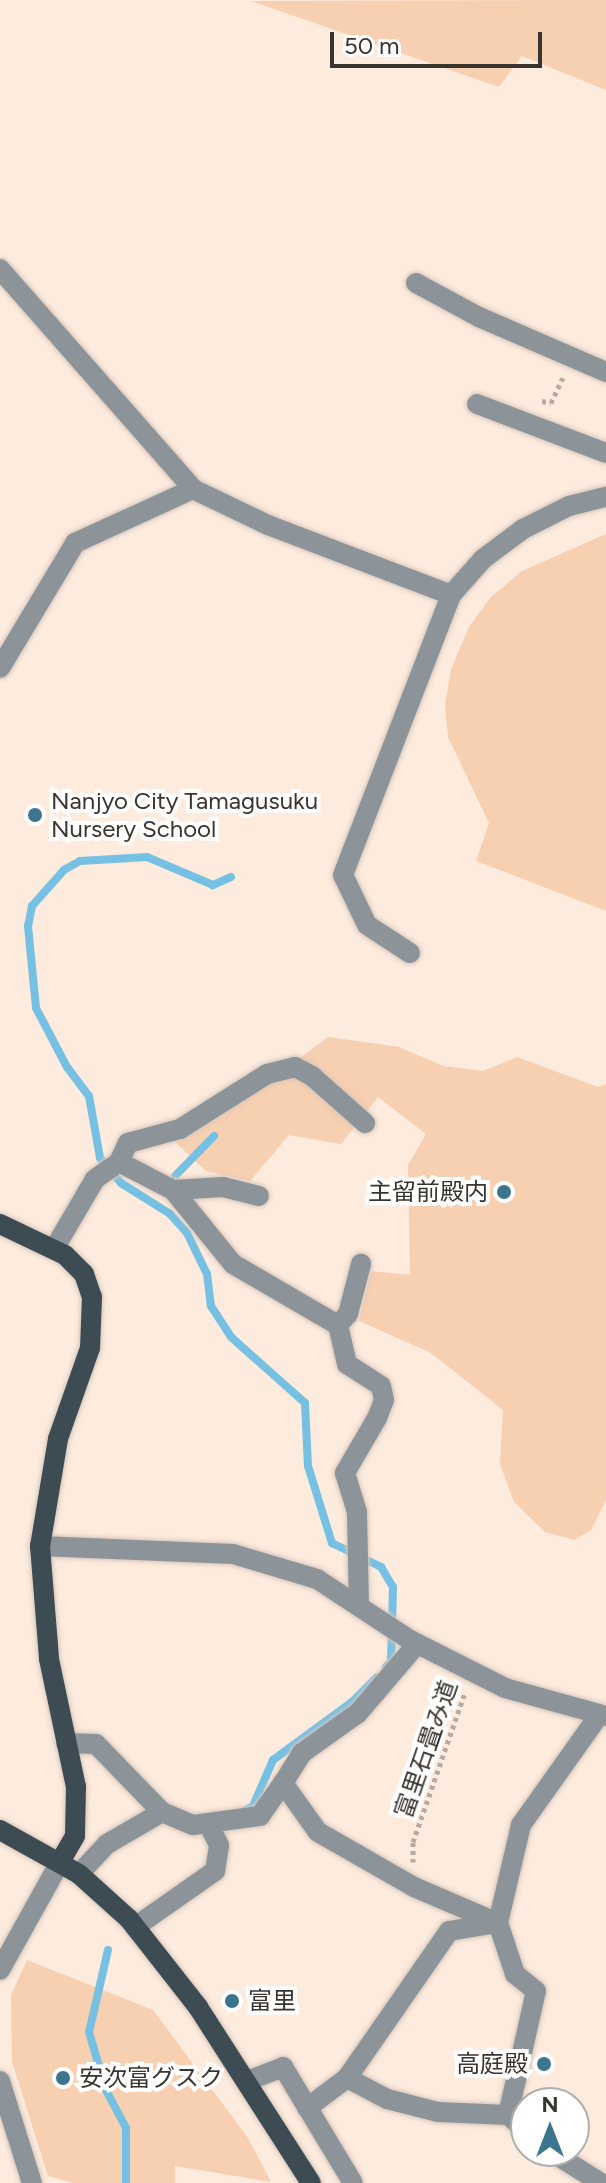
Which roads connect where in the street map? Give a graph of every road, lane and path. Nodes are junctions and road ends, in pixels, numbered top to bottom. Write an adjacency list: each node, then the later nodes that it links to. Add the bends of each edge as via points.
1 (0, 269): 8 (street)
2 (416, 283): 3 (street)
3 (570, 358): 4 (street); 5 (path, via 551,403)
4 (606, 372)
5 (538, 399)
6 (477, 404): 7 (street)
7 (606, 453)
8 (193, 489): 10 (street); 11 (street, via 75,543)
9 (606, 497): 10 (street, via 569,506 523,529 483,559)
10 (451, 595): 12 (street, via 343,875 367,925)
11 (0, 668)
12 (410, 953)
13 (365, 1123): 14 (street, via 295,1067 267,1074 180,1129 128,1143)
14 (118, 1162): 15 (street); 18 (street, via 95,1179)
15 (173, 1190): 16 (street, via 223,1187); 20 (street, via 233,1264)
16 (259, 1196)
17 (0, 1224): 18 (main road)
18 (54, 1249): 21 (main road, via 84,1274 92,1297 90,1335 58,1439)
19 (361, 1264): 20 (street, via 348,1314)
20 (338, 1325): 22 (street, via 347,1364 381,1386 384,1400 345,1473 357,1512 358,1576)
21 (40, 1546): 22 (street, via 233,1554 317,1579); 26 (main road, via 49,1659)
22 (367, 1612): 23 (street)
23 (413, 1642): 24 (street); 27 (street, via 358,1713 302,1753)
24 (472, 1671): 25 (street); 33 (path, 富里石畳み道, via 413,1842)
25 (601, 1717): 34 (street, via 521,1825)
26 (66, 1743): 28 (street, via 96,1744); 31 (main road, via 77,1812 75,1836)
27 (283, 1783): 29 (street, via 260,1816); 33 (street, via 318,1832)
28 (164, 1812): 29 (street); 32 (street, via 107,1844)
29 (201, 1825): 35 (street, via 219,1845 215,1871)
30 (0, 1830): 31 (main road)
31 (60, 1862): 32 (main road); 36 (street)
32 (79, 1874): 35 (main road)
33 (414, 1887): 34 (street)
34 (498, 1923): 37 (street, via 449,1931); 41 (street, via 515,1974 536,1991)
35 (135, 1927): 39 (main road)
36 (0, 1970)
37 (347, 2078): 40 (street); 41 (street, via 387,2099 438,2112)
38 (0, 2081): 44 (street)
39 (247, 2081): 40 (street, via 283,2067); 43 (main road)
40 (307, 2108): 45 (street)
41 (508, 2115)
42 (576, 2167): 46 (street)
43 (304, 2177)
44 (32, 2183)
45 (353, 2183)
46 (601, 2183)

